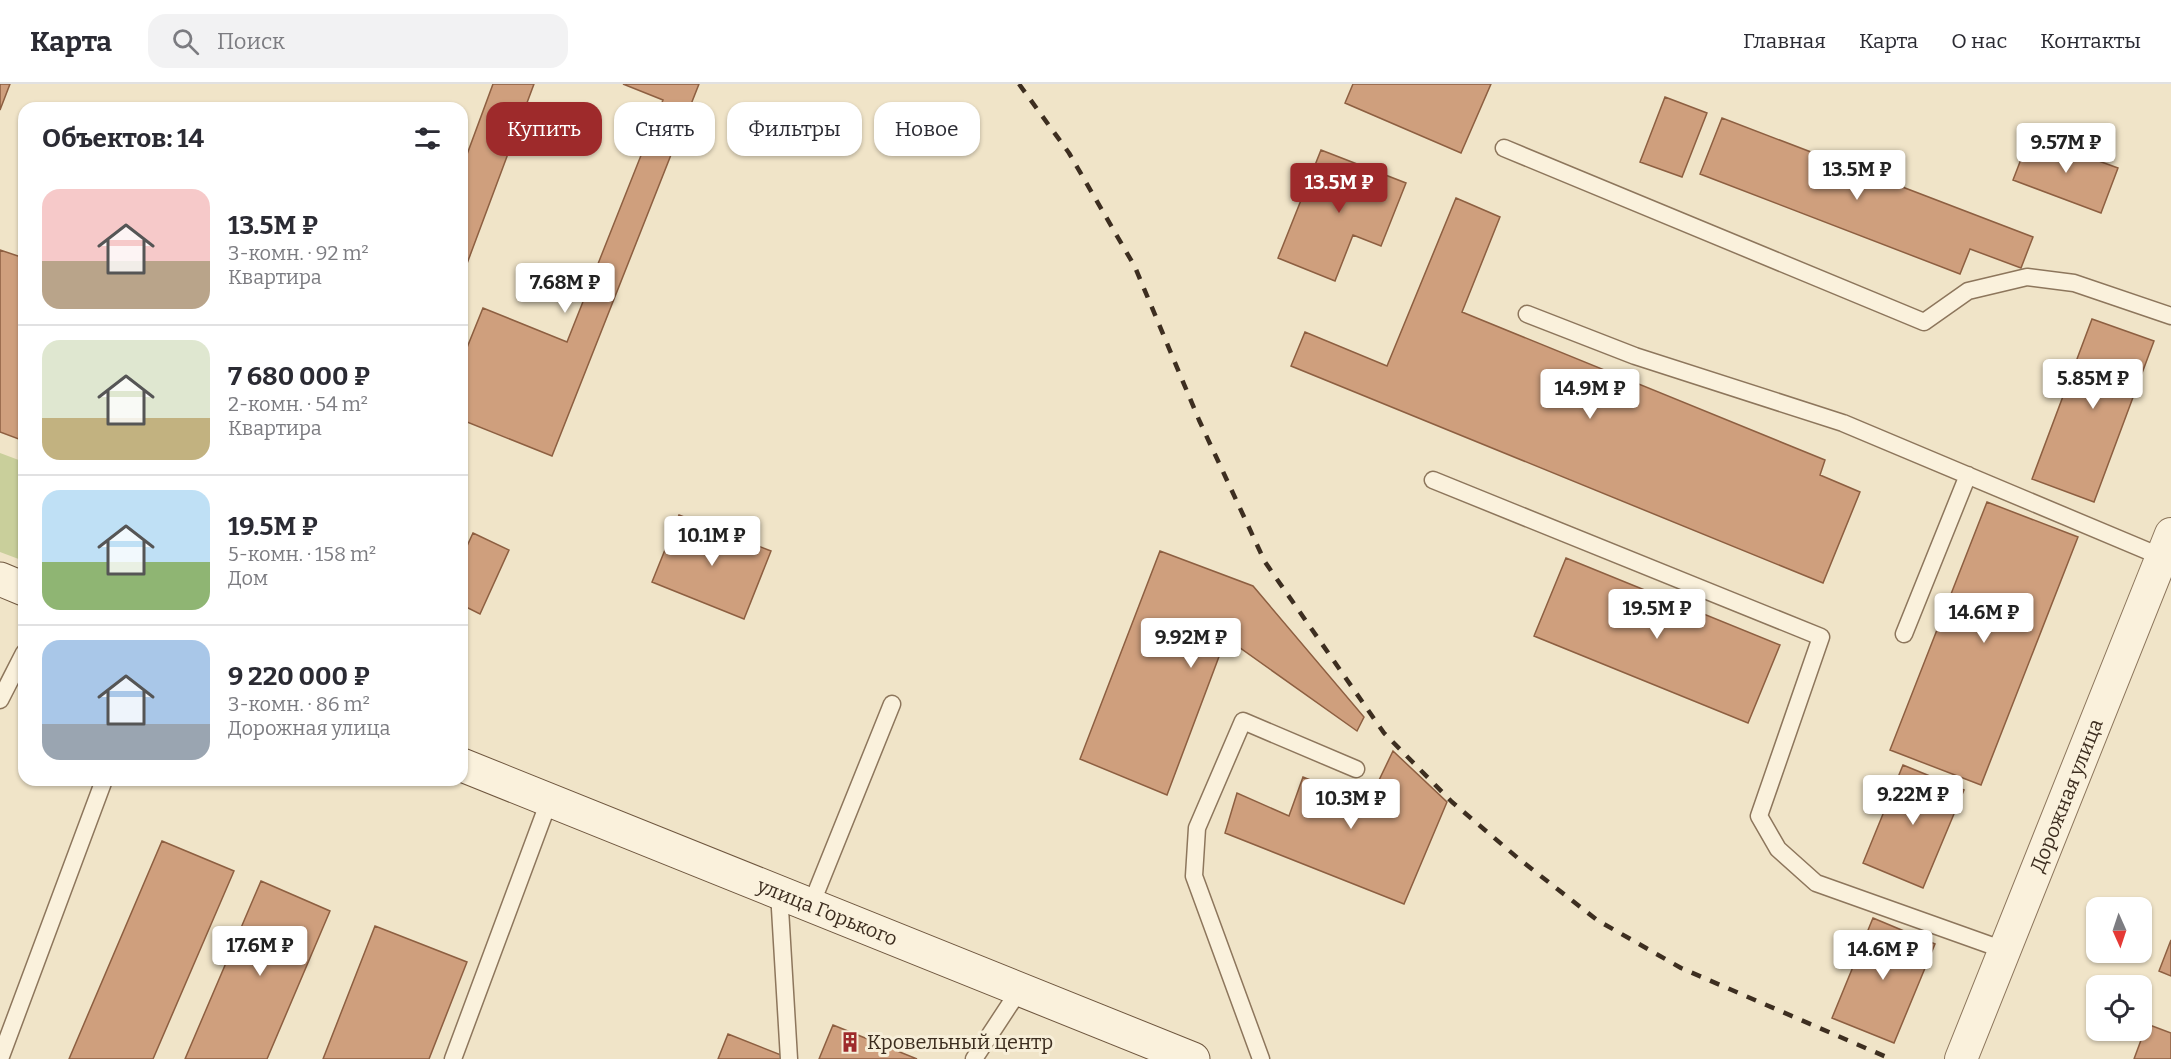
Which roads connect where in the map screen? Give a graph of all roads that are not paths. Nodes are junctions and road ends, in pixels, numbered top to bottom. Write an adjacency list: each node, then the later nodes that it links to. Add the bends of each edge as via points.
1 (1504, 148): 3 (lane, via 1924,322 1968,291 2027,277 2074,283)
2 (1527, 314): 4 (lane, via 1635,356 1843,423)
3 (2171, 316)
4 (1968, 475): 6 (lane); 9 (lane)
5 (1433, 480): 19 (lane, via 1821,637 1759,816 1778,849 1816,883)
6 (2166, 546): 19 (street, Дорожная улица)
7 (0, 579): 8 (street)
8 (18, 586)
9 (1904, 634)
10 (18, 665): 11 (lane)
11 (0, 700)
12 (892, 704): 18 (lane)
13 (468, 767): 16 (street, улица Горького)
14 (1356, 769): 26 (lane, via 1243,721 1197,828 1194,876)
15 (102, 786): 21 (lane)
16 (549, 801): 17 (street, улица Горького); 22 (lane)
17 (779, 892): 18 (street, улица Горького); 23 (lane)
18 (811, 905): 20 (street, улица Горького)
19 (2004, 950): 27 (street, Дорожная улица)
20 (1020, 989): 24 (lane); 25 (street, улица Горького)
21 (0, 1059)
22 (453, 1059)
23 (789, 1059)
24 (974, 1059)
25 (1193, 1059)
26 (1261, 1059)
27 (1961, 1059)

